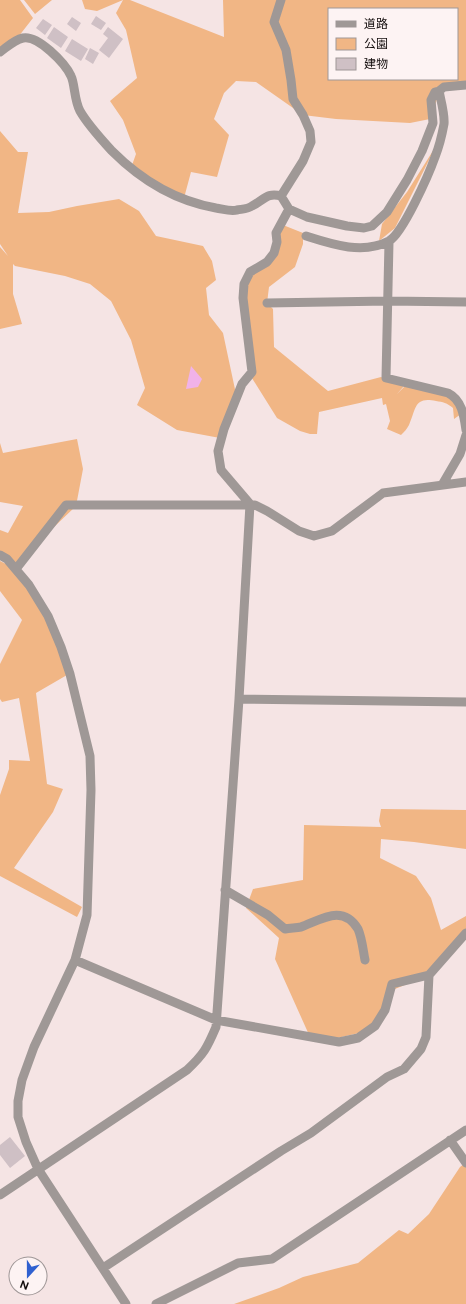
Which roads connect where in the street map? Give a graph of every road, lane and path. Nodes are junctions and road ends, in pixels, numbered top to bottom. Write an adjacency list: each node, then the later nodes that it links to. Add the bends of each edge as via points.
1 (281, 0): 5 (street, via 274,22 286,50 293,99 310,131 311,142)
2 (0, 52): 5 (street, via 12,42 24,38 34,39 49,50 72,76 74,95 89,124 118,156 141,177 160,189 186,201 233,211 251,207 270,195)
3 (466, 85): 4 (street, via 444,87)
4 (439, 91): 6 (street, via 435,92 431,100 432,123 422,151 387,212 372,226 346,226 307,217); 8 (street, via 444,123 436,156 402,227)
5 (282, 196): 6 (street)
6 (289, 209): 16 (street, via 276,233 274,253 267,262 250,272 244,284 243,298 252,372 242,384 218,451 222,470)
7 (306, 236): 8 (street, via 332,245 357,248)
8 (389, 242): 9 (street)
9 (388, 301): 10 (street); 11 (street); 12 (street, via 386,378 455,397 464,414)
10 (466, 302)
11 (267, 303)
12 (466, 430)
13 (466, 435): 15 (street, via 460,454)
14 (466, 482): 15 (street)
15 (442, 485): 16 (street, via 383,493 332,531 314,536 299,531 267,510)
16 (250, 504): 18 (street, via 66,505); 19 (street)
17 (0, 555): 18 (street)
18 (16, 569): 23 (street, via 46,612 61,647 90,756 87,915)
19 (239, 699): 20 (street); 21 (street)
20 (466, 702)
21 (225, 890): 24 (street, via 268,915 285,929 299,927 326,916 339,914 349,918 358,930); 26 (street)
22 (466, 933): 25 (street)
23 (75, 960): 26 (street); 30 (street, via 34,1047 22,1080 18,1101 18,1117)
24 (365, 960)
25 (429, 975): 26 (street, via 392,984 385,1010 375,1026 358,1038 339,1042); 32 (street, via 426,1037 421,1049 404,1069 387,1077 311,1133)
26 (216, 1020): 30 (street, via 216,1027 206,1049 187,1070)
27 (466, 1130): 28 (street)
28 (450, 1140): 29 (street); 34 (street, via 272,1258 238,1263)
29 (466, 1162)
30 (38, 1169): 31 (street); 32 (street)
31 (0, 1195)
32 (103, 1268): 33 (street)
33 (126, 1304)
34 (156, 1304)

